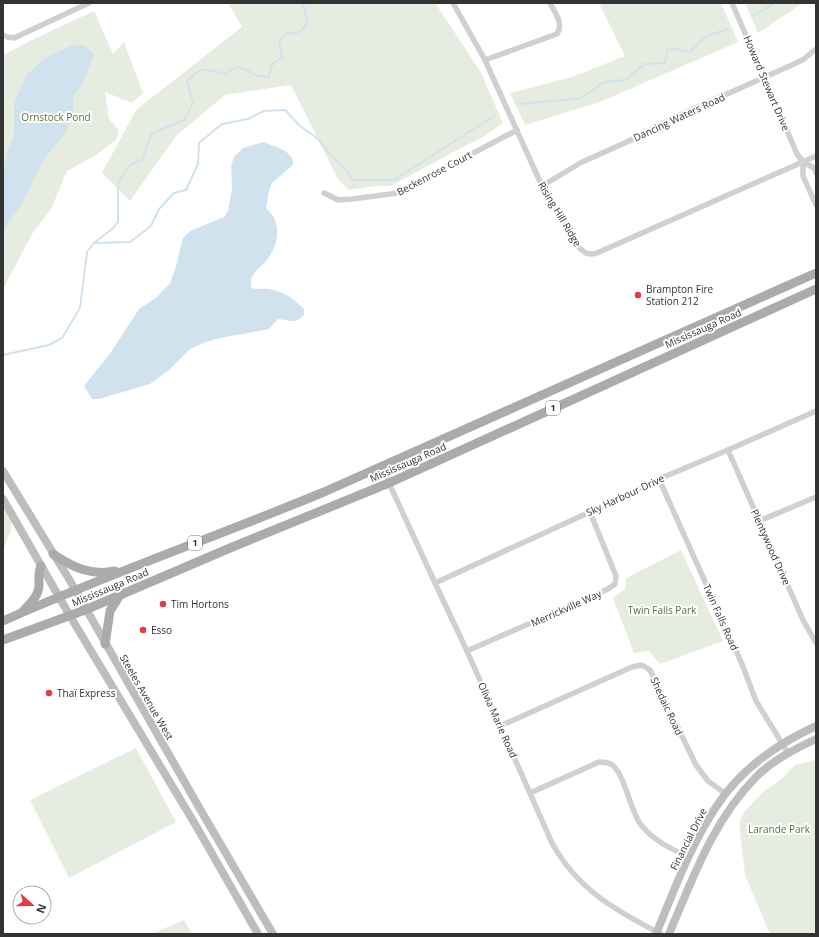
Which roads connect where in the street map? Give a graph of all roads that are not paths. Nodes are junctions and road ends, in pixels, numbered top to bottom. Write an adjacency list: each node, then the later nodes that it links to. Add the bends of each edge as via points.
1 (90, 3): 5 (street, via 14,38)
2 (452, 3): 7 (street, Rising Hill Ridge)
3 (550, 3): 7 (street, via 560,24 557,34)
4 (732, 3): 8 (street, Howard Stewart Drive)
5 (3, 35)
6 (816, 49): 8 (street, Dancing Waters Road, via 800,61)
7 (485, 60): 9 (street, Rising Hill Ridge)
8 (765, 77): 11 (street, Howard Stewart Drive, via 797,154); 13 (street, Dancing Waters Road, via 582,162)
9 (517, 130): 13 (street, Rising Hill Ridge); 14 (street, Beckenrose Court, via 398,193 338,200)
10 (816, 156): 11 (street)
11 (803, 162): 12 (street, Howard Stewart Drive, via 814,168); 13 (street, Rising Hill Ridge, via 592,255 585,254 578,246); 15 (street, Howard Stewart Drive, via 803,176)
12 (816, 173)
13 (542, 186)
14 (324, 193)
15 (816, 205)
16 (816, 273): 20 (main road, Mississauga Road / 1)
17 (816, 289): 23 (main road, Mississauga Road / 1)
18 (816, 411): 19 (street, Sky Harbour Drive)
19 (728, 450): 22 (street, Sky Harbour Drive); 27 (street, Plentywood Drive)
20 (383, 466): 23 (street, Olivia Marie Road); 30 (main road, Mississauga Road / 1, via 259,519)
21 (3, 471): 28 (main road, Steeles Avenue West)
22 (659, 479): 26 (street, Sky Harbour Drive); 46 (street, Twin Falls Road, via 756,701)
23 (389, 483): 31 (street, Olivia Marie Road); 33 (main road, Mississauga Road / 1)
24 (816, 497): 27 (street)
25 (3, 499): 29 (main road)
26 (590, 512): 31 (street, Sky Harbour Drive); 42 (street, Merrickville Way, via 616,576 615,584)
27 (760, 521): 40 (street, Plentywood Drive)
28 (54, 554): 30 (main road, via 68,564 88,571 108,572); 32 (main road, Steeles Avenue West)
29 (41, 566): 34 (main road); 36 (main road, via 38,573 38,589 33,600)
30 (132, 567): 32 (main road, Mississauga Road / 1)
31 (435, 583): 42 (street, Olivia Marie Road)
32 (75, 590): 34 (main road, Mississauga Road / 1); 35 (main road, Steeles Avenue West)
33 (121, 594): 35 (main road, Mississauga Road / 1); 41 (main road, via 110,611)
34 (59, 597): 36 (main road, Mississauga Road / 1); 37 (main road)
35 (85, 610): 37 (main road, Mississauga Road / 1); 41 (main road, Steeles Avenue West)
36 (22, 612): 38 (main road, Mississauga Road / 1)
37 (70, 616): 39 (main road, Mississauga Road / 1); 52 (main road)
38 (3, 621)
39 (3, 640)
40 (816, 643)
41 (105, 644): 53 (main road, Steeles Avenue West)
42 (468, 651): 43 (street, Olivia Marie Road)
43 (500, 726): 48 (street, Olivia Marie Road); 49 (street, Shedaic Road, via 632,667 642,665 650,670 696,765 708,781)
44 (816, 726): 46 (main road, Financial Drive)
45 (816, 740): 47 (main road, Financial Drive)
46 (783, 744): 47 (street, Twin Falls Road); 49 (main road, Financial Drive, via 748,771)
47 (788, 753): 54 (main road, Financial Drive, via 758,775 734,801 715,830 699,862)
48 (530, 792): 50 (street, via 599,762 606,762 616,768 640,823 650,835 668,848); 51 (street, Olivia Marie Road, via 552,843 579,881 601,899)
49 (726, 794): 50 (main road, Financial Drive, via 712,813)
50 (689, 857): 51 (main road, Financial Drive)
51 (658, 933)
52 (258, 934)
53 (273, 934)
54 (669, 934)

